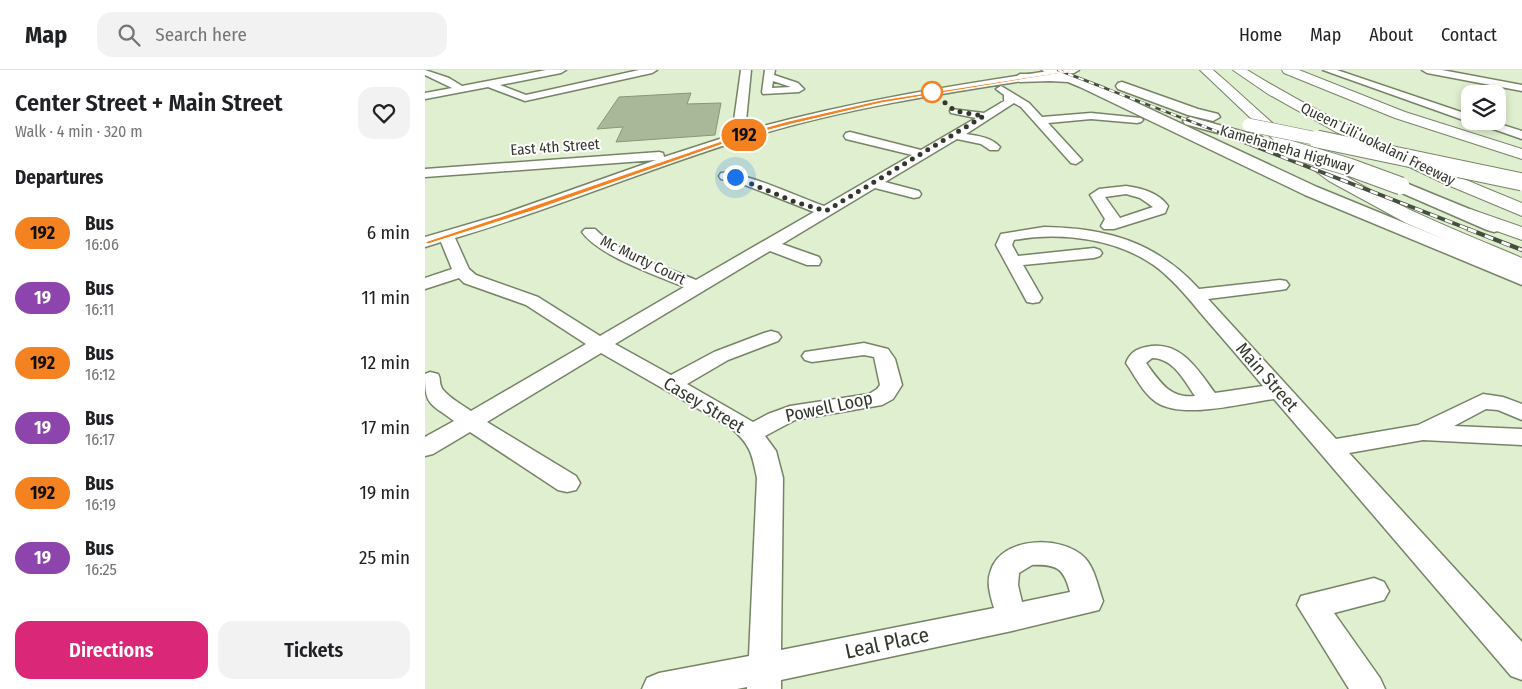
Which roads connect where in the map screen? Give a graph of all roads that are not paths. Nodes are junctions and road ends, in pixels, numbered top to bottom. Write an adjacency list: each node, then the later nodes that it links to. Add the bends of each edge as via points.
1 (652, 70): 17 (street)
2 (746, 70): 38 (street)
3 (1034, 70): 15 (main road)
4 (1206, 70): 45 (highway)
5 (1239, 70): 53 (highway, Queen Liliʻuokalani Freeway, via 1351,134)
6 (1266, 70): 27 (highway, Queen Liliʻuokalani Freeway)
7 (1288, 70): 41 (highway, via 1422,123)
8 (1328, 70): 26 (street)
9 (1051, 71): 14 (main road, Kamehameha Highway); 15 (street)
10 (425, 72): 23 (street)
11 (1447, 72): 13 (street); 22 (street)
12 (571, 73): 17 (street); 19 (street); 24 (street)
13 (1428, 75)
14 (1077, 76): 15 (main road); 20 (main road, Kamehameha Highway); 55 (main road, Kamehameha Highway, bridge, via 1168,115 1349,167); 64 (main road, via 1311,190)
15 (1020, 78): 18 (street)
16 (1108, 78): 20 (main road)
17 (597, 82): 24 (street, via 525,98)
18 (990, 83): 28 (street); 38 (street, via 881,101)
19 (494, 86): 23 (street); 24 (street)
20 (1123, 87): 40 (main road, Kamehameha Highway, bridge, via 1193,112 1249,125)
21 (1413, 88): 26 (street)
22 (1522, 88)
23 (460, 89): 25 (street)
24 (512, 93)
25 (430, 95)
26 (1398, 95): 31 (street)
27 (1314, 97)
28 (1008, 98): 30 (street); 32 (street, via 1025,105)
29 (955, 111): 30 (street)
30 (984, 116): 35 (street)
31 (1461, 116)
32 (1042, 120): 33 (street, via 1091,116); 44 (street)
33 (1137, 120)
34 (1506, 130): 36 (street)
35 (955, 135): 39 (street); 43 (street)
36 (1522, 135)
37 (850, 136): 43 (street)
38 (738, 137): 42 (street)
39 (994, 146)
40 (1412, 151): 48 (main road, bridge); 49 (main road, Kamehameha Highway, bridge); 51 (highway, Queen Liliʻuokalani Freeway)
41 (1522, 153)
42 (687, 154): 46 (street, East 4th Street); 58 (street, via 530,210)
43 (921, 154): 50 (street)
44 (1076, 160)
45 (1309, 161): 60 (highway, via 1383,199); 62 (highway, via 1392,208)
46 (425, 173)
47 (726, 176): 54 (street)
48 (1522, 176)
49 (1522, 182)
50 (873, 183): 52 (street); 54 (street)
51 (1522, 187)
52 (914, 194)
53 (1522, 210)
54 (826, 211): 59 (street)
55 (1470, 215): 57 (highway)
56 (590, 232): 67 (street, Mc Murty Court, via 627,256)
57 (1522, 236)
58 (435, 239): 63 (street)
59 (768, 245): 61 (street); 67 (street)
60 (1522, 256)
61 (813, 262)
62 (1522, 266)
63 (462, 271): 65 (street); 71 (street, Casey Street, via 483,285 532,301)
64 (1522, 279)
65 (425, 284)
66 (1280, 285): 68 (street)
67 (698, 286): 71 (street)
68 (1195, 295): 69 (street, Main Street, via 1177,275 1157,260 1101,239 1054,232 1007,237 1004,245); 75 (street, Main Street)
69 (1033, 298)
70 (772, 337): 74 (street, via 721,356)
71 (600, 344): 74 (street, Casey Street); 78 (street)
72 (811, 356): 80 (street, Powell Loop, via 864,349 876,351 885,358 890,388 873,400 790,413)
73 (430, 379): 78 (street, via 430,388 437,396)
74 (671, 384): 80 (street, Casey Street, via 737,422)
75 (1279, 391): 76 (street); 83 (street, Main Street)
76 (1209, 401)
77 (1522, 413): 79 (street, via 1503,404 1483,401)
78 (469, 421): 82 (street); 84 (street)
79 (1423, 432): 81 (street); 83 (street)
80 (751, 434): 88 (street, Casey Street, via 764,451 770,478)
81 (1522, 437)
82 (425, 448)
83 (1329, 448): 87 (street, Main Street)
84 (567, 483)
85 (1374, 591): 90 (street, via 1312,605)
86 (1012, 618): 88 (street, Leal Place)
87 (1522, 665)
88 (763, 679): 89 (street, Leal Place)
89 (659, 689)
90 (1368, 689)

